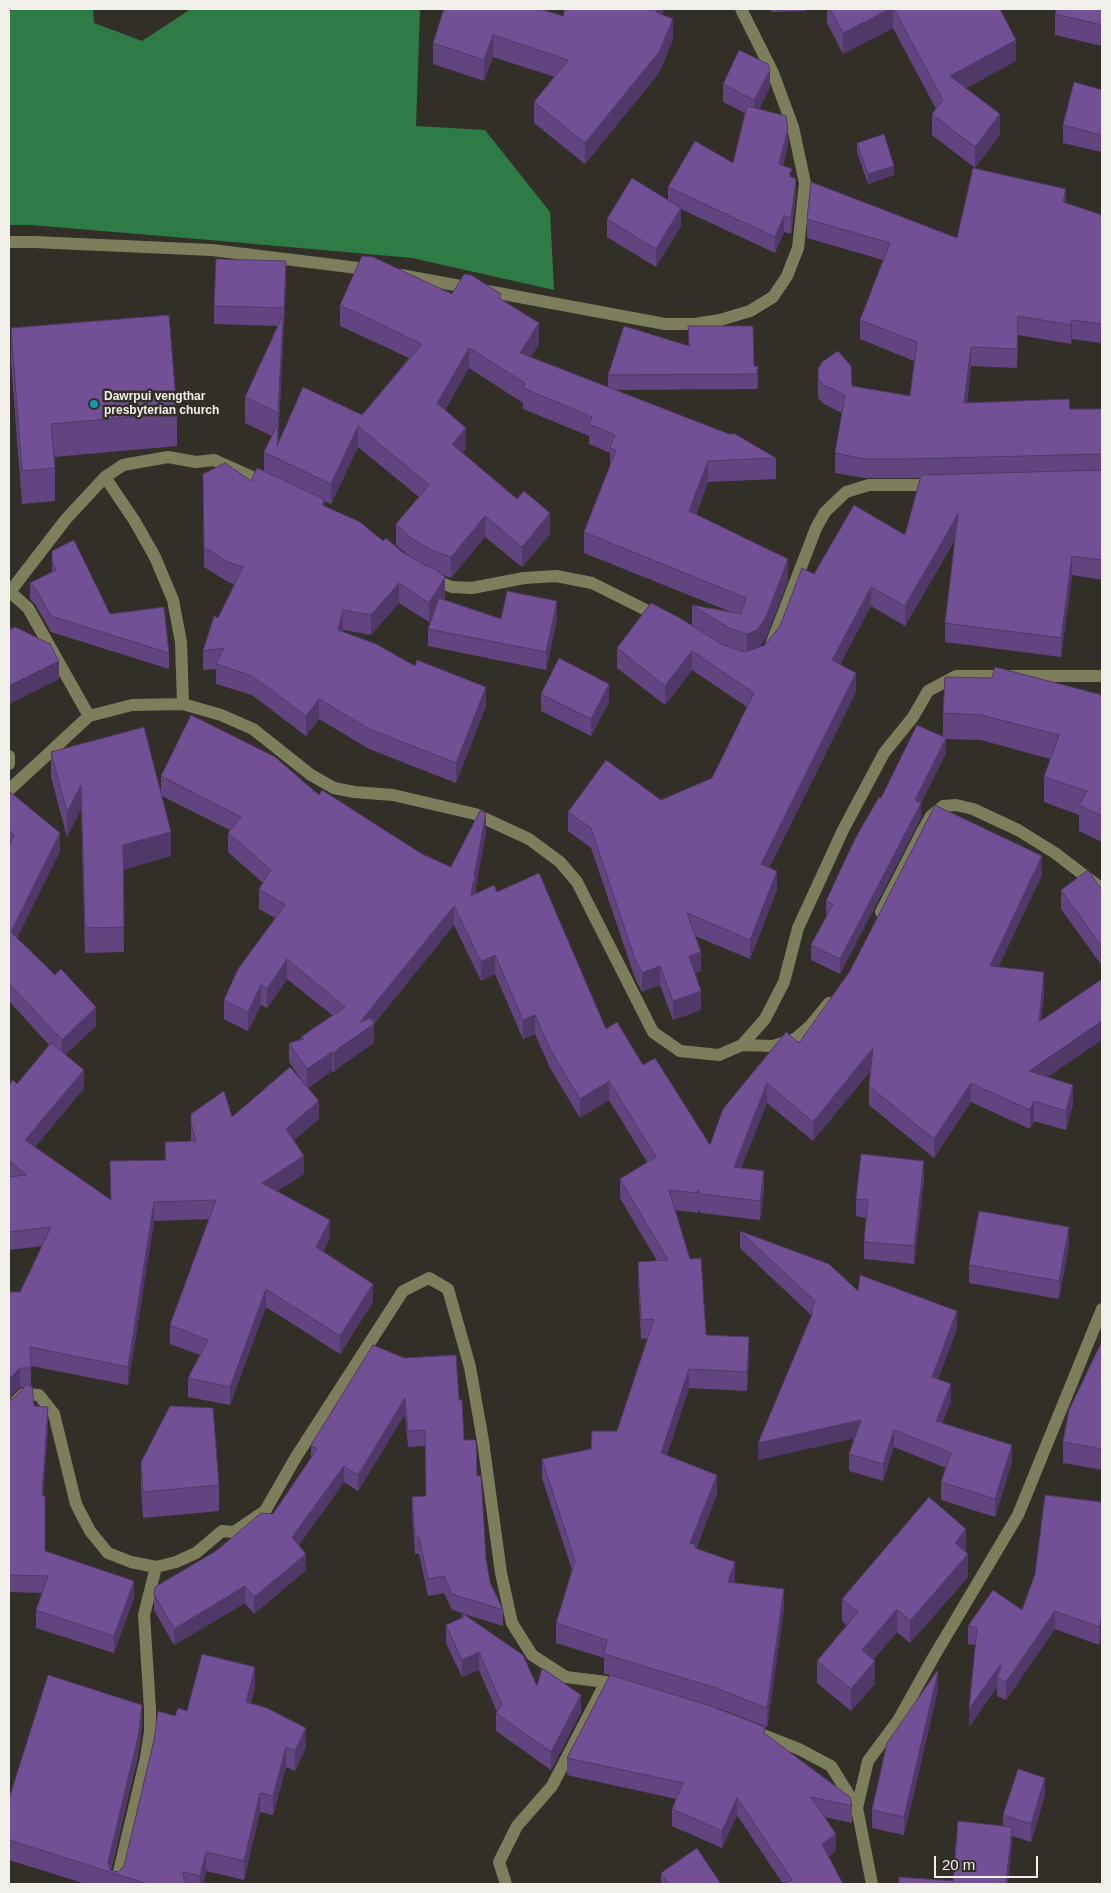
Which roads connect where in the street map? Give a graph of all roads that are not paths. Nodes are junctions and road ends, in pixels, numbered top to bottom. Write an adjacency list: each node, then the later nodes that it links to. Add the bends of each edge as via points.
1 (741, 9): 2 (street, via 773,72 793,126 805,183 798,248 787,276 773,297 750,311 695,324 665,324 366,269 212,250)
2 (9, 242)
3 (105, 477): 5 (street, via 123,465 168,457 196,462 214,460); 7 (street, via 66,519); 11 (street, via 155,557 173,600 181,642)
4 (945, 485): 9 (street, via 869,485 846,492 825,512 816,528 773,642)
5 (282, 489)
6 (421, 574): 8 (street, via 452,587 472,588 524,578 556,576 592,583)
7 (9, 591): 12 (street, via 28,608)
8 (667, 622)
9 (762, 657)
10 (1102, 676): 19 (street, via 956,676 928,691 913,717 884,753 843,830 798,928 784,982 765,1019)
11 (183, 704): 12 (street, via 132,705); 19 (street, via 253,729 311,775 334,788 393,795 475,814 529,839 560,862 578,882 653,1032 680,1051 719,1055)
12 (89, 716): 15 (street)
13 (9, 756): 14 (street)
14 (9, 764)
15 (9, 790)
16 (1102, 889): 17 (street, via 1018,830 973,809 943,806 922,832)
17 (876, 922)
18 (838, 992): 19 (street, via 795,1039 772,1046)
19 (742, 1045)
20 (1102, 1309): 26 (street, via 1018,1516 899,1719 868,1761)
21 (9, 1409): 22 (street, via 23,1394 39,1395 54,1414 76,1504 90,1531 108,1553)
22 (156, 1567): 23 (street, via 196,1553 222,1531 234,1532 265,1511 296,1457 403,1292 429,1278 448,1289 470,1367 484,1441 500,1573 512,1623 532,1655 566,1677); 27 (street, via 144,1615 150,1732)
23 (606, 1682): 24 (street); 28 (street, via 552,1786 517,1826 500,1862)
24 (633, 1690)
25 (740, 1725): 26 (street, via 831,1766)
26 (857, 1808): 29 (street)
27 (116, 1884)
28 (506, 1884)
29 (872, 1884)

